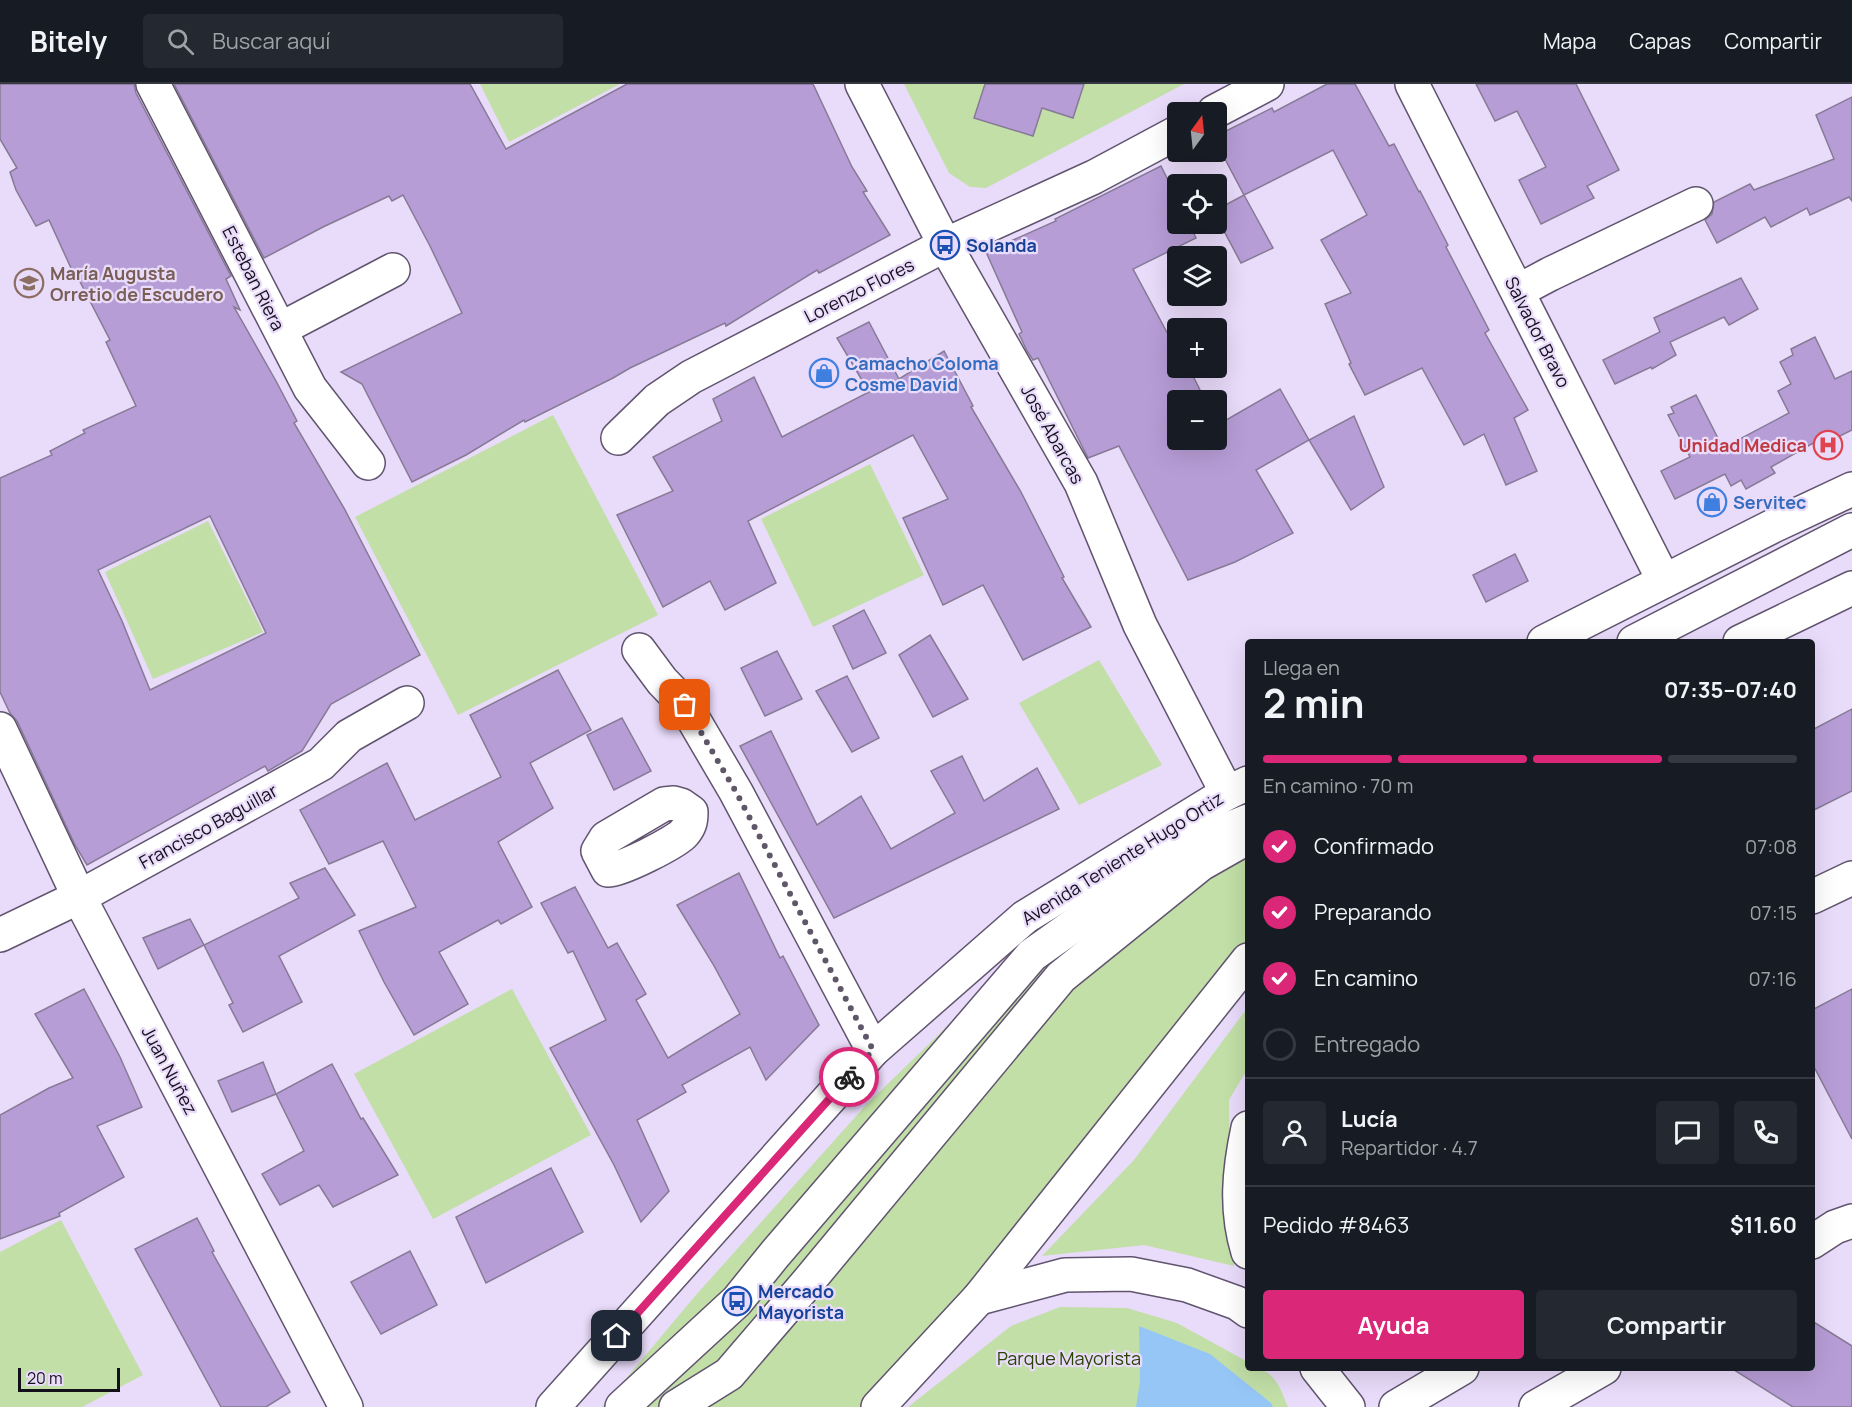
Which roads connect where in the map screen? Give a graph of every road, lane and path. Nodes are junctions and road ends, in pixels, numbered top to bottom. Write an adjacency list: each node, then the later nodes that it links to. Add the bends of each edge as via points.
1 (153, 84): 11 (street, Esteban Riera)
2 (862, 84): 8 (street, José Abarcas)
3 (1267, 84): 5 (street)
4 (1412, 84): 10 (street, Salvador Bravo)
5 (1227, 105)
6 (1167, 138): 8 (street, Lorenzo Flores, via 1094,177)
7 (1696, 204): 10 (street)
8 (945, 245): 12 (street, Lorenzo Flores, via 691,377 657,400); 26 (street, José Abarcas, via 1081,483 1140,625)
9 (393, 270): 11 (street)
10 (1518, 291): 17 (street, Salvador Bravo)
11 (280, 327): 13 (street, Esteban Riera, via 310,388)
12 (618, 438)
13 (369, 462)
14 (1852, 489): 17 (street)
15 (1852, 530): 18 (street)
16 (1852, 538): 18 (street)
17 (1664, 580): 20 (street)
18 (1754, 580): 21 (street)
19 (1852, 588): 22 (street)
20 (1550, 639)
21 (1640, 639)
22 (1746, 639)
23 (639, 650): 27 (street, via 685,705)
24 (407, 702): 33 (street, Francisco Baguillar, via 349,736 321,764)
25 (0, 729): 33 (street, Juan Nuñez)
26 (1238, 788): 36 (street, Avenida Teniente Hugo Ortiz, via 1025,917)
27 (736, 792): 28 (street); 36 (street)
28 (690, 812)
29 (1245, 822): 46 (street, via 1184,847 1032,956 737,1301)
30 (1245, 839): 47 (street, via 1201,864 1061,977 729,1374)
31 (1852, 878): 32 (street)
32 (1815, 896)
33 (79, 897): 34 (street, Francisco Baguillar); 44 (street, Juan Nuñez)
34 (0, 935)
35 (1245, 964): 39 (street)
36 (873, 1050): 45 (street, Avenida Teniente Hugo Ortiz)
37 (1245, 1147): 38 (street, via 1239,1217)
38 (1245, 1240)
39 (979, 1298): 40 (street, via 1065,1275 1131,1274 1187,1285); 48 (street)
40 (1245, 1309)
41 (1319, 1371): 49 (street)
42 (1457, 1371): 50 (street)
43 (1599, 1371): 51 (street)
44 (346, 1407)
45 (553, 1407)
46 (622, 1407)
47 (676, 1407)
48 (878, 1407)
49 (1348, 1407)
50 (1396, 1407)
51 (1536, 1407)

